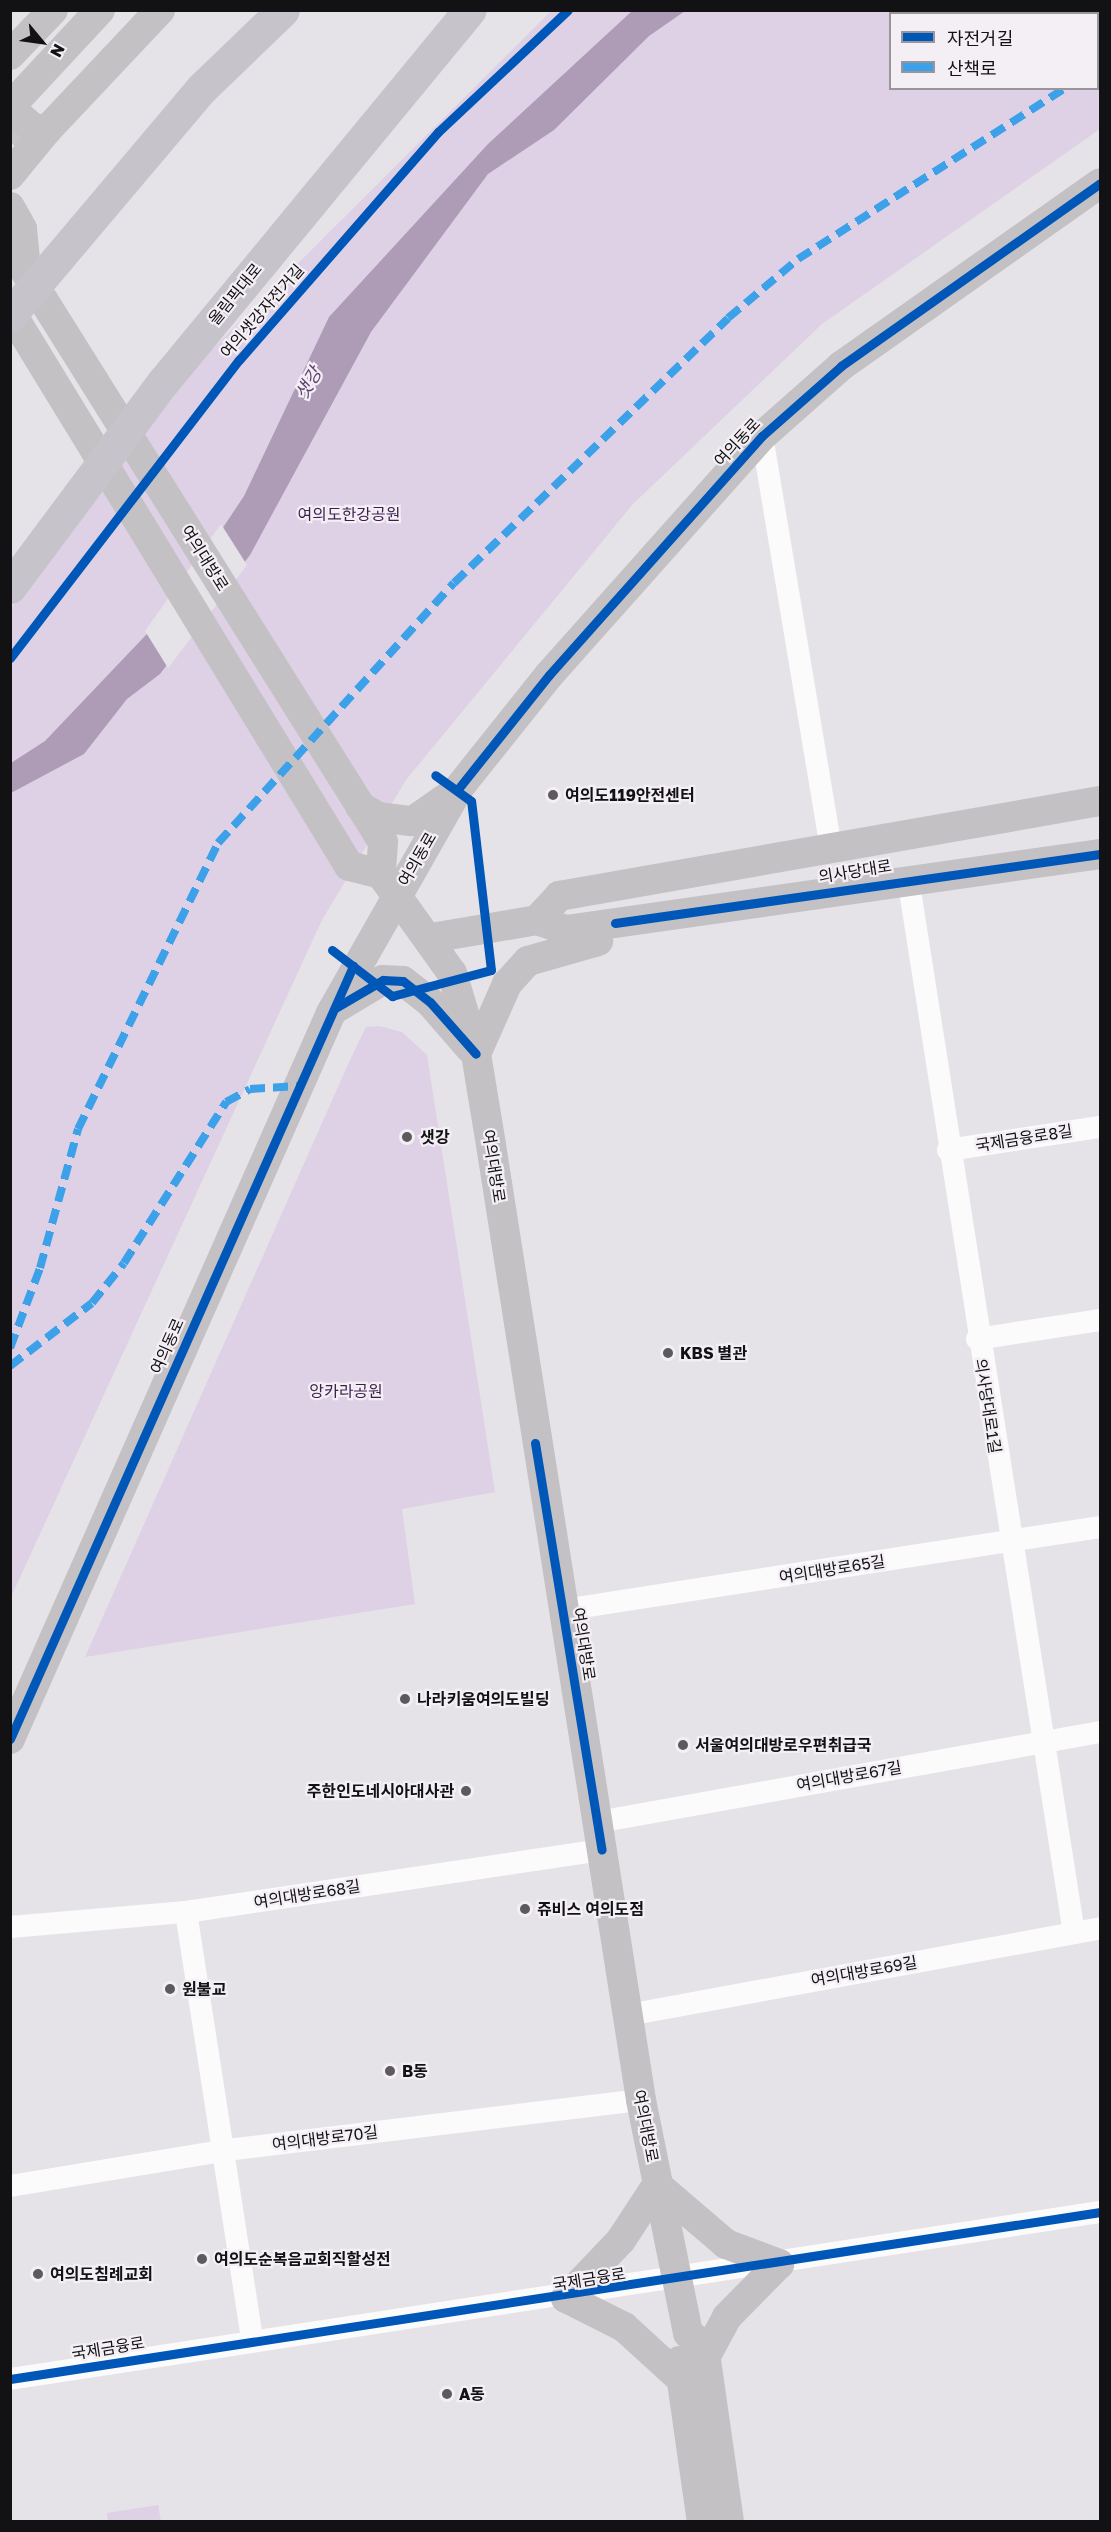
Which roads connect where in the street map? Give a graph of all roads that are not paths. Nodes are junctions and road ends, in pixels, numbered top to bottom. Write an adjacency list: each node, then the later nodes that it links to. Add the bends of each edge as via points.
1 (54, 10): 7 (main road)
2 (100, 10): 8 (main road)
3 (135, 10): 8 (main road)
4 (160, 10): 8 (main road)
5 (283, 10): 12 (highway, via 202,88)
6 (470, 10): 16 (highway, 올림픽대로, via 163,382)
7 (10, 55)
8 (29, 111): 9 (main road)
9 (10, 175)
10 (1101, 183): 15 (main road, 여의동로, via 841,366)
11 (17, 239): 19 (main road, 여의대방로)
12 (10, 313): 14 (main road)
13 (10, 333): 14 (main road)
14 (42, 362): 23 (main road, via 343,857 349,866)
15 (762, 436): 17 (main road, 여의동로, via 549,675); 20 (street)
16 (10, 587)
17 (458, 789): 19 (main road, via 413,821); 23 (main road, 여의동로)
18 (1101, 801): 20 (main road, 의사당대로)
19 (370, 815): 23 (main road, 여의대방로, via 383,842)
20 (831, 847): 24 (main road, 의사당대로, via 559,896)
21 (1101, 854): 22 (main road, 의사당대로)
22 (908, 878): 25 (main road, 의사당대로); 30 (street, 의사당대로1길)
23 (389, 883): 26 (main road, 여의대방로); 27 (main road, 여의동로)
24 (537, 920): 25 (main road, 의사당대로, via 566,930); 26 (main road, 의사당대로)
25 (615, 923): 28 (main road, via 600,940 528,961 507,984)
26 (431, 938): 28 (main road, 여의대방로, via 452,973)
27 (331, 1012): 28 (main road, via 343,1000 383,980 402,981 430,1002); 37 (main road, 여의동로)
28 (476, 1054): 35 (main road, 여의대방로)
29 (1101, 1127): 30 (street, 국제금융로8길)
30 (948, 1150): 32 (street, 의사당대로1길)
31 (1101, 1320): 32 (street)
32 (977, 1339): 34 (street, 의사당대로1길)
33 (1101, 1527): 34 (street, 여의대방로65길)
34 (1010, 1541): 35 (street, 여의대방로65길); 38 (street, 의사당대로1길)
35 (563, 1610): 39 (main road, 여의대방로)
36 (1101, 1732): 38 (street, 여의대방로67길)
37 (10, 1739)
38 (1041, 1741): 39 (street, 여의대방로67길); 43 (street, 의사당대로1길)
39 (600, 1836): 40 (street, 여의대방로68길); 44 (main road, 여의대방로)
40 (186, 1912): 41 (street, 여의대방로68길); 46 (street)
41 (10, 1926)
42 (1101, 1928): 43 (street, 여의대방로69길)
43 (1074, 1933): 44 (street, 여의대방로69길)
44 (628, 2015): 45 (main road, 여의대방로)
45 (641, 2100): 46 (street, 여의대방로70길); 48 (main road, 여의대방로)
46 (226, 2150): 47 (street, 여의대방로70길); 53 (street)
47 (10, 2186)
48 (657, 2186): 50 (main road, via 726,2244); 51 (main road, 여의대방로); 52 (main road, via 621,2241)
49 (1101, 2212): 50 (street, 국제금융로)
50 (779, 2264): 51 (street, 국제금융로); 54 (main road)
51 (677, 2280): 52 (street, 국제금융로); 54 (main road, 여의대방로)
52 (566, 2298): 53 (street, 국제금융로); 56 (main road, via 624,2326)
53 (252, 2340): 55 (street, 국제금융로)
54 (697, 2344): 56 (main road, 여의대방로, via 678,2352); 58 (main road, 여의대방로)
55 (10, 2379)
56 (681, 2379): 57 (main road, 여의대방로)
57 (702, 2522)
58 (729, 2522)

